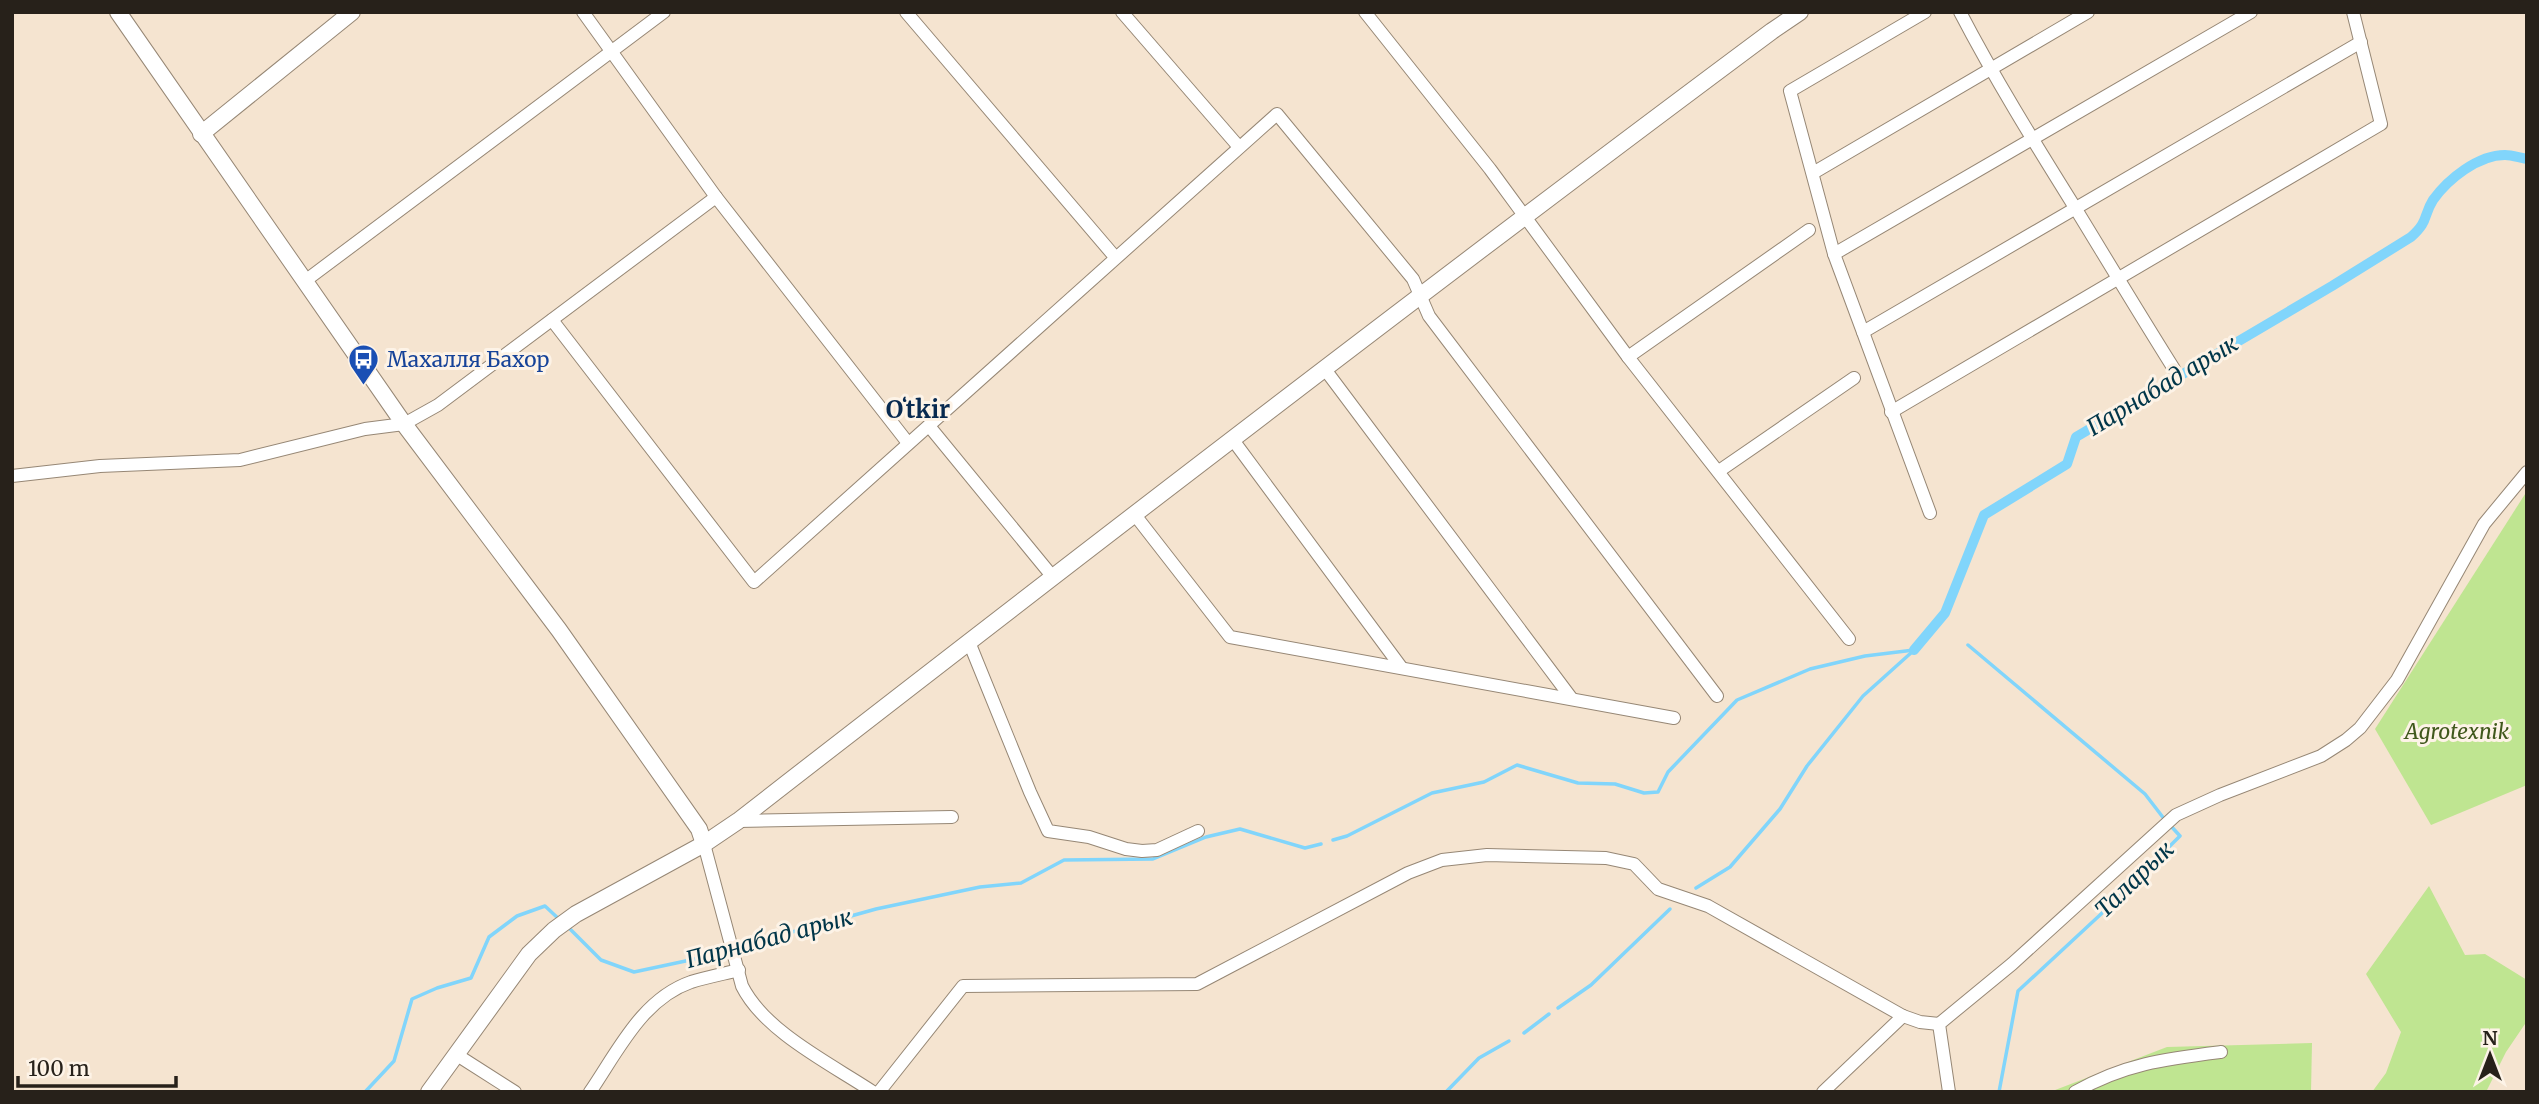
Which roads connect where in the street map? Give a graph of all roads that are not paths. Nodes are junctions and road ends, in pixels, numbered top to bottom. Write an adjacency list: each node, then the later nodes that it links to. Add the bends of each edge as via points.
1 (118, 12): 17 (street)
2 (352, 12): 17 (street)
3 (583, 12): 15 (street)
4 (664, 12): 15 (street)
5 (906, 12): 26 (street)
6 (1122, 12): 19 (street)
7 (1365, 12): 23 (street)
8 (1800, 12): 23 (street)
9 (1925, 12): 20 (street, via 1790,91)
10 (1961, 12): 16 (street)
11 (2088, 12): 16 (street)
12 (2250, 12): 18 (street)
13 (2353, 12): 14 (street)
14 (2361, 42): 22 (street); 27 (street, via 2381,124)
15 (613, 51): 21 (street); 28 (street)
16 (1990, 69): 18 (street); 20 (street)
17 (201, 134): 28 (street)
18 (2032, 139): 22 (street); 25 (street)
19 (1239, 146): 26 (street); 29 (street, via 1277,114 1413,279)
20 (1813, 173): 25 (street)
21 (716, 197): 30 (street); 40 (street)
22 (2075, 208): 27 (street); 31 (street)
23 (1524, 215): 29 (street); 32 (street)
24 (1809, 230): 32 (street)
25 (1834, 254): 31 (street)
26 (1115, 257): 38 (street)
27 (2116, 279): 34 (street); 36 (street)
28 (305, 281): 37 (street)
29 (1420, 296): 33 (street); 50 (street, via 1429,316)
30 (552, 320): 37 (street, via 439,405); 40 (street, via 754,582)
31 (1863, 332): 36 (street)
32 (1628, 357): 41 (street)
33 (1324, 368): 39 (street); 51 (street)
34 (2174, 369)
35 (1854, 378): 41 (street)
36 (1891, 412): 44 (street)
37 (404, 424): 43 (street, via 240,460 100,466); 56 (street, via 559,630 699,829)
38 (929, 426): 40 (street); 46 (street)
39 (1233, 440): 45 (street); 49 (street)
40 (908, 443)
41 (1719, 471): 47 (street)
42 (2527, 471): 59 (street, via 2484,524 2397,680 2360,728 2321,756 2176,815)
43 (12, 476)
44 (1930, 513)
45 (1135, 515): 46 (street); 49 (street, via 1230,637)
46 (1052, 576): 48 (street)
47 (1849, 639)
48 (969, 642): 54 (street); 55 (street, via 1048,831 1142,851 1157,850)
49 (1401, 667): 51 (street)
50 (1717, 696)
51 (1572, 699): 52 (street)
52 (1674, 718)
53 (952, 817): 54 (street)
54 (738, 821): 56 (street)
55 (1198, 831)
56 (704, 844): 57 (street); 61 (street, via 554,930 529,954)
57 (739, 970): 64 (street, via 690,982 657,1000); 65 (street, via 746,994 763,1016)
58 (1903, 1016): 59 (street); 66 (street, via 1708,906 1658,889 1634,864 1606,858 1487,855 1441,860 1408,873 1197,984 963,986); 67 (street)
59 (1939, 1024): 68 (street)
60 (2221, 1052): 69 (street, via 2155,1060 2119,1070)
61 (457, 1055): 62 (street); 63 (street)
62 (429, 1092)
63 (515, 1092)
64 (590, 1092)
65 (873, 1092)
66 (879, 1092)
67 (1824, 1092)
68 (1949, 1092)
69 (2074, 1092)

